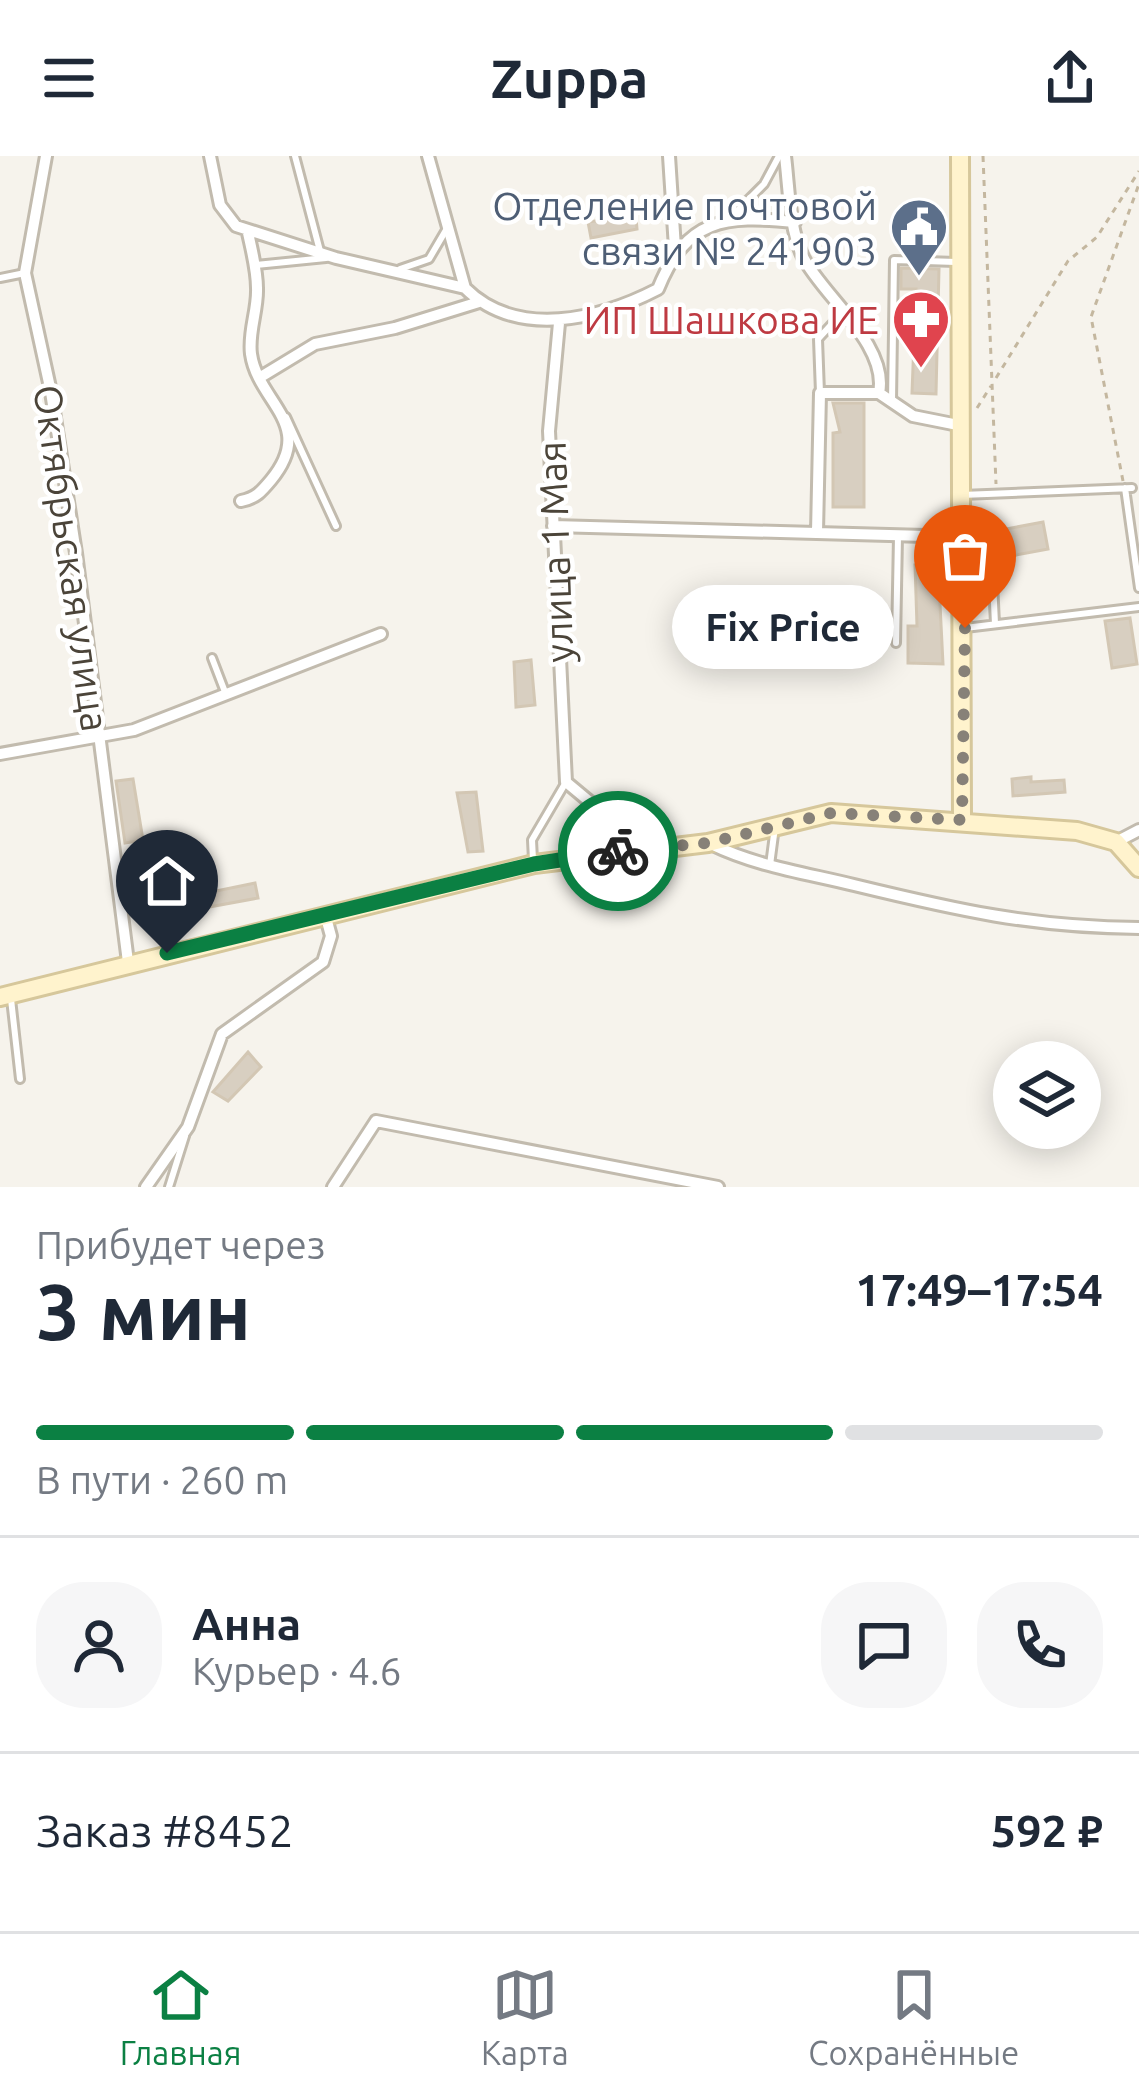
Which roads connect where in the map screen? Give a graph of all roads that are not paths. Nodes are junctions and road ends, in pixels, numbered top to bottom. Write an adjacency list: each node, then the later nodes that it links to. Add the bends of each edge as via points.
1 (46, 156): 18 (street, Октябрьская улица)
2 (210, 156): 11 (street, via 228,219)
3 (295, 156): 13 (lane)
4 (428, 156): 10 (street)
5 (669, 156): 12 (street)
6 (782, 156): 8 (lane); 9 (street)
7 (960, 156): 15 (street)
8 (731, 217): 9 (street); 12 (street)
9 (795, 222): 22 (street, via 804,260)
10 (448, 227): 17 (lane, via 429,259); 20 (street)
11 (248, 232): 13 (street); 16 (street)
12 (674, 248): 23 (street, via 658,289)
13 (320, 251): 14 (street)
14 (336, 258): 16 (lane); 17 (street)
15 (959, 262): 27 (lane, via 893,260); 29 (street)
16 (254, 266): 24 (street, via 250,348)
17 (392, 271): 20 (street)
18 (26, 273): 19 (lane); 45 (street, Октябрьская улица, via 51,392)
19 (0, 278)
20 (465, 288): 21 (street)
21 (479, 302): 23 (street); 24 (street, via 315,344)
22 (844, 310): 25 (lane, via 818,339); 26 (street, via 866,346)
23 (559, 323): 33 (street, улица 1 Мая, via 549,430)
24 (259, 378): 28 (street)
25 (820, 393): 26 (street); 34 (street)
26 (879, 393): 27 (street)
27 (892, 402): 29 (street, via 913,416)
28 (284, 414): 31 (street, via 283,465 259,494); 32 (lane)
29 (958, 425): 30 (street)
30 (961, 495): 36 (street); 37 (lane, via 1129,488)
31 (241, 501)
32 (336, 526)
33 (553, 526): 34 (street); 47 (street, улица 1 Мая)
34 (818, 532): 35 (street)
35 (898, 536): 36 (street); 42 (lane)
36 (962, 537): 39 (lane, via 991,539); 40 (street)
37 (1139, 588)
38 (1139, 607): 39 (lane)
39 (995, 624): 40 (lane)
40 (965, 628): 48 (street)
41 (381, 634): 44 (street)
42 (896, 644)
43 (212, 658): 44 (lane)
44 (225, 692): 45 (street)
45 (98, 737): 46 (street); 59 (street, Октябрьская улица)
46 (0, 754)
47 (566, 782): 53 (street, via 614,822); 54 (lane, via 532,840)
48 (962, 820): 49 (street, via 831,813); 51 (street)
49 (775, 824): 52 (street); 55 (lane)
50 (1139, 830): 51 (street)
51 (1116, 842): 56 (street)
52 (708, 843): 53 (street); 55 (street)
53 (619, 850): 54 (street)
54 (534, 864): 57 (street)
55 (770, 866): 58 (street, via 1011,921)
56 (1139, 868)
57 (325, 914): 59 (street); 62 (street, via 331,936 323,962 222,1034)
58 (1139, 928)
59 (128, 962): 60 (street)
60 (5, 996): 61 (lane)
61 (20, 1079)
62 (188, 1127): 63 (street); 64 (lane)
63 (146, 1187)
64 (169, 1187)
65 (333, 1187): 66 (street, via 376,1121)
66 (718, 1187)

